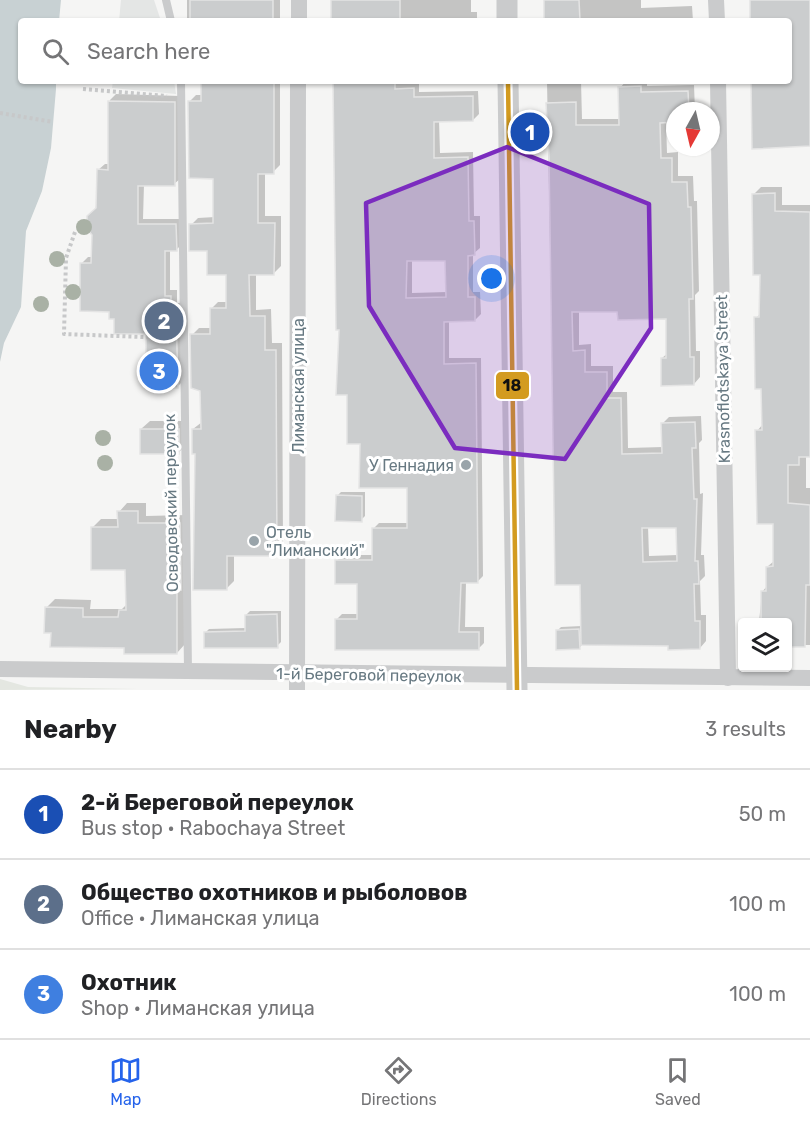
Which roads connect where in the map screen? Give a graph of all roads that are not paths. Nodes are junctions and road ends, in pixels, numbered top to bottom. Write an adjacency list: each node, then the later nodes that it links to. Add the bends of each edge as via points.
1 (166, 0): 5 (lane)
2 (299, 0): 6 (street)
3 (507, 0): 7 (street)
4 (716, 0): 8 (street)
5 (170, 18)
6 (298, 18)
7 (507, 18)
8 (717, 18)
9 (181, 84): 14 (lane, Осводовский переулок)
10 (298, 84): 17 (street, Лиманская улица)
11 (508, 84): 18 (street)
12 (718, 84): 15 (street, Krasnoflotskaya Street)
13 (0, 669): 14 (street, 1-й Береговой переулок)
14 (188, 673): 17 (street, 1-й Береговой переулок)
15 (728, 678): 16 (street, 1-й Береговой переулок); 18 (street, 1-й Береговой переулок)
16 (810, 678)
17 (297, 682): 18 (street, 1-й Береговой переулок)
18 (517, 683)

